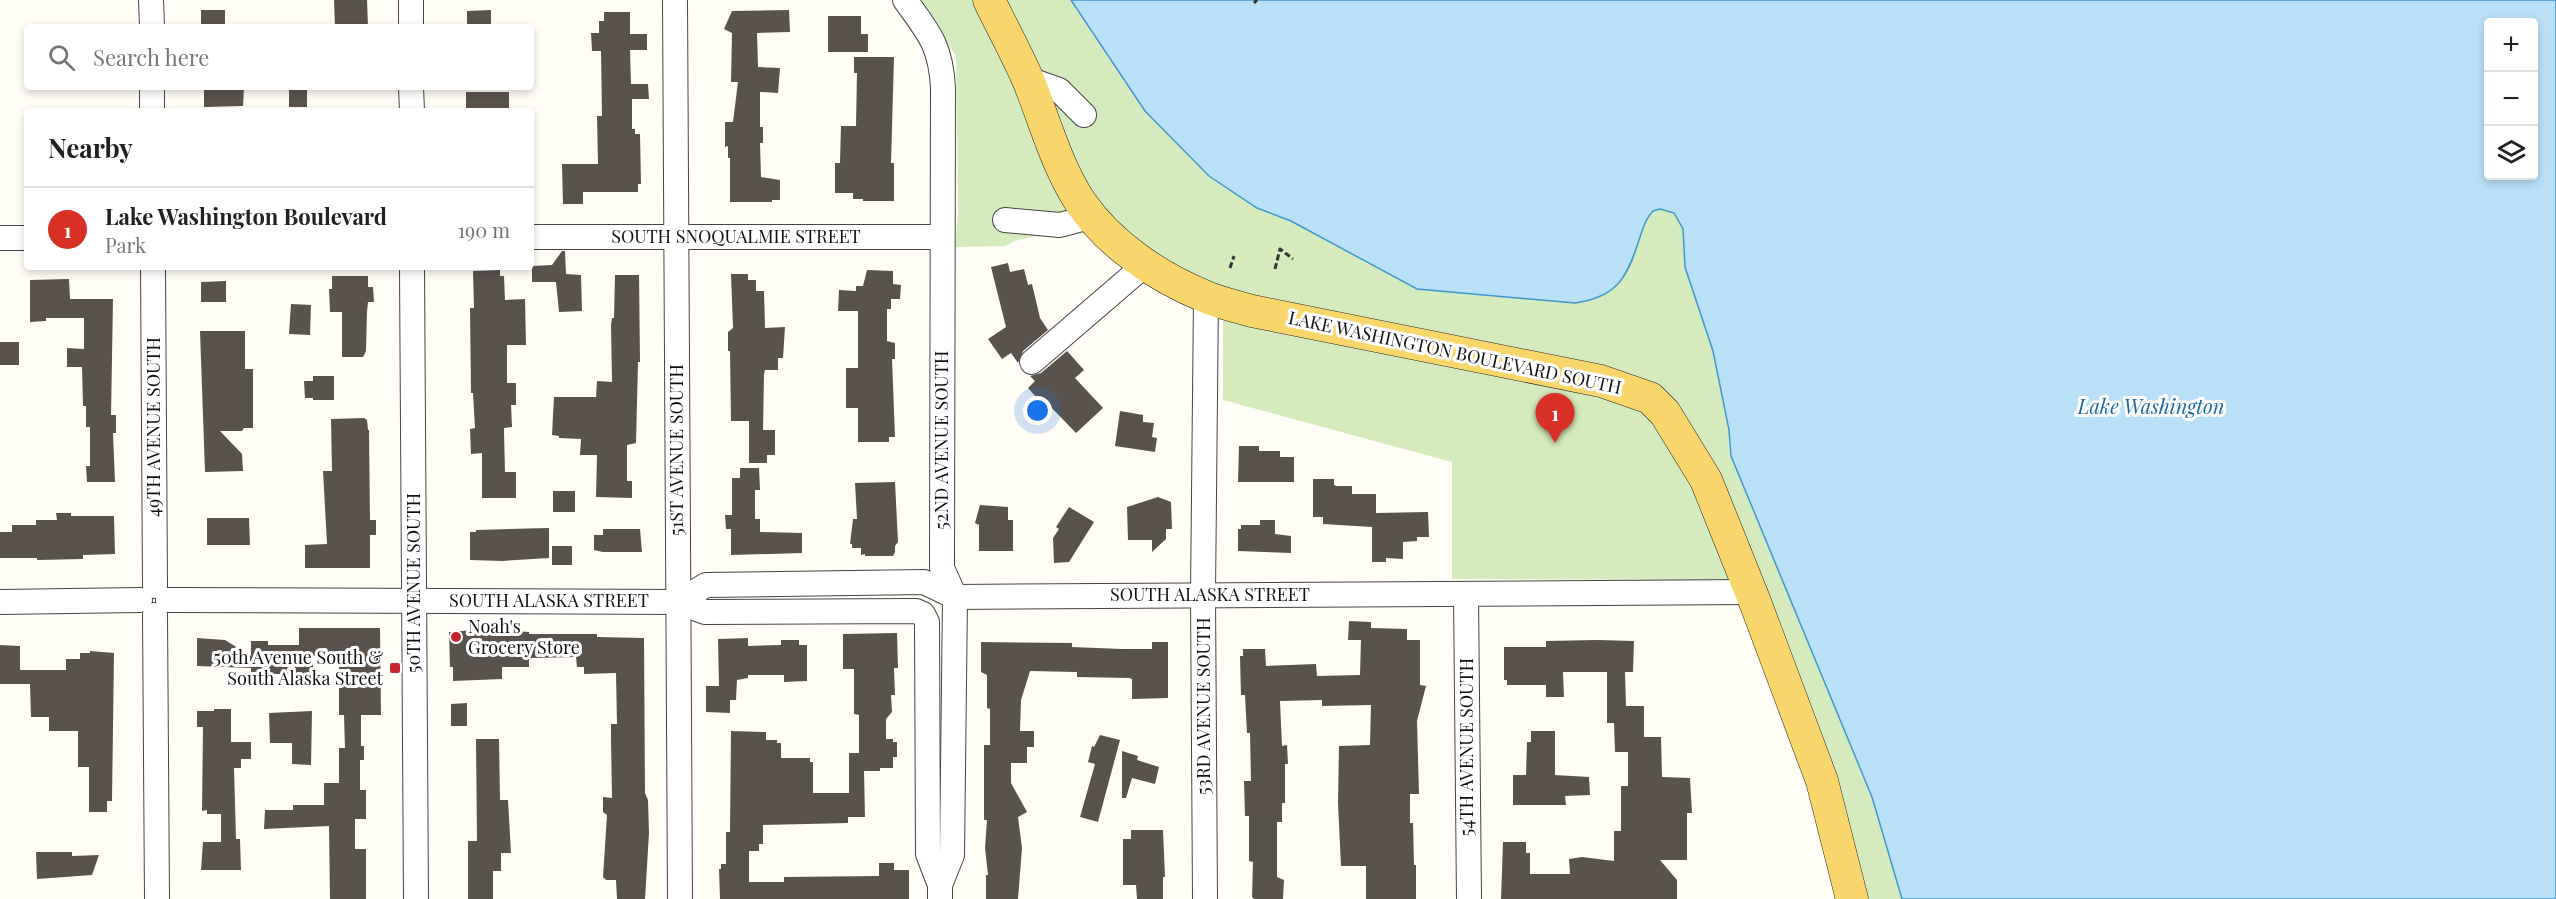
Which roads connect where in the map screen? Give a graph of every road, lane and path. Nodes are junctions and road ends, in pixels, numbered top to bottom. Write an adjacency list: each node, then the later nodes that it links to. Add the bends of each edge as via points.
1 (152, 0): 6 (street)
2 (411, 0): 7 (street)
3 (675, 0): 20 (street, 51ST AVENUE SOUTH)
4 (905, 0): 17 (street, 52ND AVENUE SOUTH, via 933,39 942,69)
5 (988, 0): 8 (main road, LAKE WASHINGTON BOULEVARD SOUTH)
6 (152, 24)
7 (411, 24)
8 (1028, 79): 13 (street, via 1059,90); 14 (main road, LAKE WASHINGTON BOULEVARD SOUTH, via 1060,164)
9 (152, 90): 11 (street)
10 (411, 90): 12 (street)
11 (152, 108)
12 (412, 108)
13 (1084, 115)
14 (1093, 216): 15 (street, via 1060,225); 23 (main road, LAKE WASHINGTON BOULEVARD SOUTH)
15 (1005, 220)
16 (534, 237): 20 (street, SOUTH SNOQUALMIE STREET)
17 (941, 237): 20 (street, SOUTH SNOQUALMIE STREET); 33 (street, 52ND AVENUE SOUTH, via 942,568)
18 (0, 238): 19 (street)
19 (24, 238)
20 (677, 238): 37 (street, 51ST AVENUE SOUTH)
21 (1234, 256): 24 (path)
22 (1293, 259): 25 (path, via 1280,249)
23 (1146, 264): 28 (main road, LAKE WASHINGTON BOULEVARD SOUTH); 29 (street)
24 (1230, 268)
25 (1275, 269)
26 (153, 270): 34 (street, 49TH AVENUE SOUTH)
27 (412, 270): 35 (street, 50TH AVENUE SOUTH)
28 (1206, 297): 30 (main road, LAKE WASHINGTON BOULEVARD SOUTH, via 1252,311 1601,381 1650,398 1665,412 1706,480); 31 (street, 53RD AVENUE SOUTH)
29 (1032, 362)
30 (1750, 592): 32 (street, SOUTH ALASKA STREET); 45 (main road, LAKE WASHINGTON BOULEVARD SOUTH, via 1822,781)
31 (1203, 594): 32 (street, SOUTH ALASKA STREET); 33 (street, SOUTH ALASKA STREET); 43 (street, 53RD AVENUE SOUTH)
32 (1466, 594): 44 (street, 54TH AVENUE SOUTH)
33 (955, 597): 37 (street, SOUTH ALASKA STREET, via 924,582 706,585); 39 (street, 52ND AVENUE SOUTH, via 952,855)
34 (154, 600): 35 (street, SOUTH ALASKA STREET); 36 (street, SOUTH ALASKA STREET); 40 (street, 49TH AVENUE SOUTH)
35 (414, 600): 37 (street, SOUTH ALASKA STREET); 41 (street, 50TH AVENUE SOUTH)
36 (0, 602)
37 (678, 602): 38 (street, SOUTH ALASKA STREET, via 705,612 916,611); 42 (street, 51ST AVENUE SOUTH)
38 (927, 622): 39 (street, 52ND AVENUE SOUTH, via 928,854)
39 (940, 892)
40 (157, 899)
41 (416, 899)
42 (680, 899)
43 (1205, 899)
44 (1469, 899)
45 (1852, 899)

